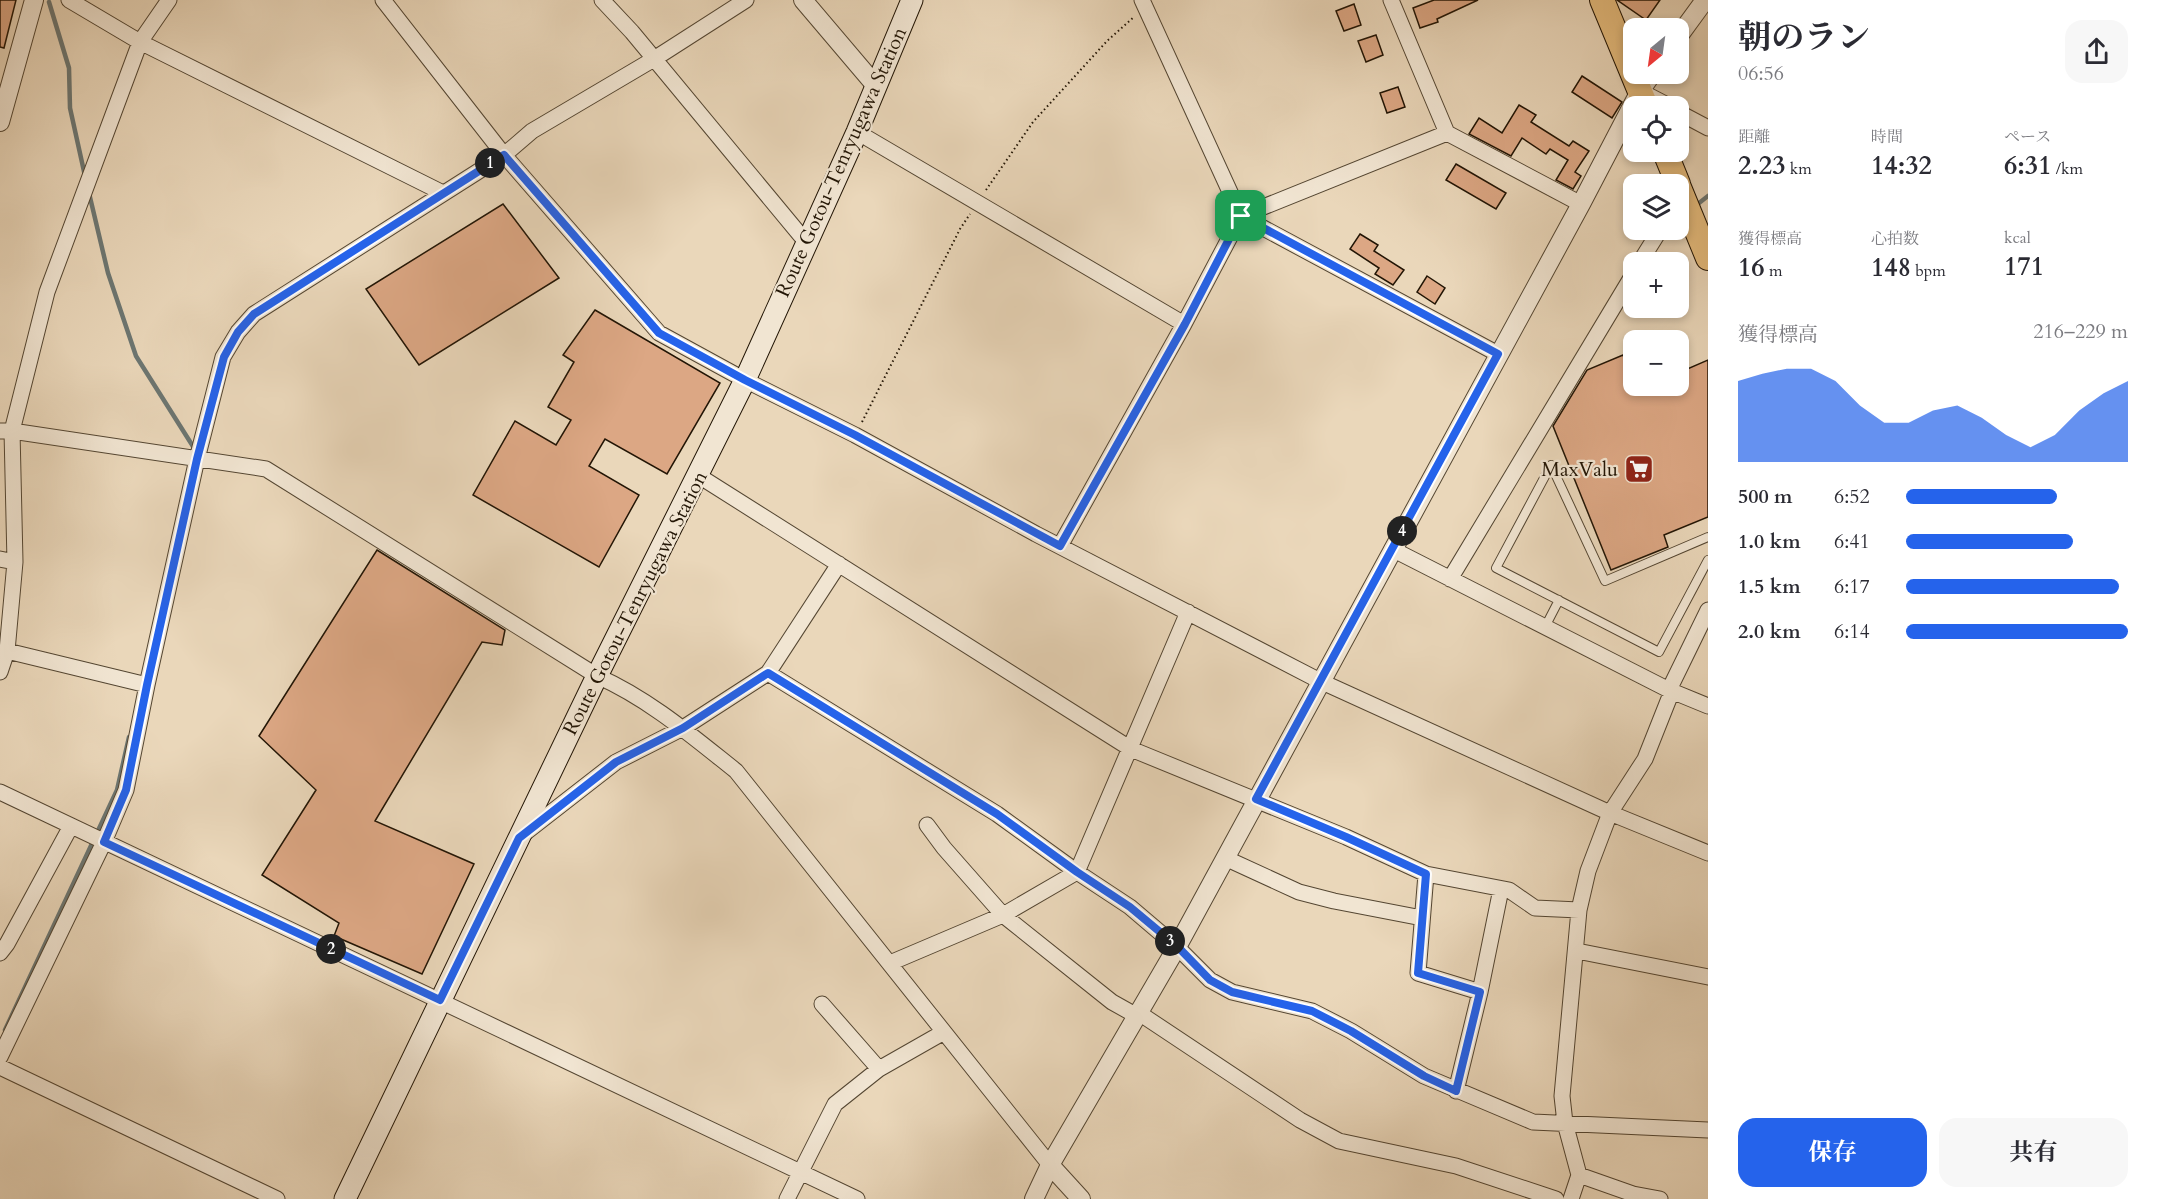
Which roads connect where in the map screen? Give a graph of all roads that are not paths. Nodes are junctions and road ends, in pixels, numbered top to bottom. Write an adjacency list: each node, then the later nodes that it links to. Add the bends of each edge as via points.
1 (34, 0): 19 (street)
2 (69, 0): 14 (street)
3 (169, 0): 14 (street)
4 (383, 0): 23 (street)
5 (602, 0): 15 (street)
6 (746, 0): 15 (street)
7 (803, 0): 16 (street)
8 (912, 0): 16 (main road, Route Gotou-Tenryugawa Station)
9 (1391, 0): 22 (street)
10 (1602, 0): 17 (highway)
11 (1705, 0): 13 (street)
12 (1143, 4): 27 (street)
13 (1689, 22)
14 (140, 42): 24 (street); 34 (street, via 47,292)
15 (654, 59): 23 (street, via 532,131); 28 (street)
16 (876, 86): 21 (main road, Route Gotou-Tenryugawa Station)
17 (1646, 90): 25 (street)
18 (1689, 118): 20 (street)
19 (0, 122)
20 (1708, 128)
21 (857, 132): 28 (main road, Route Gotou-Tenryugawa Station); 31 (street)
22 (1447, 133): 25 (street); 27 (street)
23 (504, 155): 24 (street); 33 (street, via 659,333)
24 (443, 193): 35 (street, via 254,314 224,357)
25 (1581, 204): 32 (street)
26 (1689, 214): 29 (highway)
27 (1241, 216): 31 (street); 32 (street)
28 (806, 242): 33 (main road, Route Gotou-Tenryugawa Station)
29 (1708, 258)
30 (1623, 291): 43 (street)
31 (1185, 324): 38 (street)
32 (1498, 354): 39 (street)
33 (745, 380): 36 (main road, Route Gotou-Tenryugawa Station); 38 (street)
34 (6, 431): 35 (street); 41 (street)
35 (197, 459): 51 (street, via 266,469); 53 (street)
36 (699, 476): 42 (street); 51 (main road, Route Gotou-Tenryugawa Station)
37 (1708, 537): 44 (lane, via 1605,581 1551,465 1496,568)
38 (1060, 546): 46 (street)
39 (1392, 549): 43 (street); 52 (street)
40 (1708, 560): 44 (lane, via 1659,652)
41 (8, 561): 48 (street)
42 (838, 564): 50 (street); 57 (street)
43 (1450, 579): 47 (street)
44 (1559, 600): 47 (lane)
45 (1708, 610): 54 (street)
46 (1188, 612): 52 (street); 57 (street)
47 (1545, 627): 54 (street)
48 (7, 651): 49 (street); 53 (street)
49 (0, 672)
50 (768, 673): 56 (street); 67 (street, via 997,814)
51 (597, 676): 56 (street, via 623,688); 63 (main road, Route Gotou-Tenryugawa Station)
52 (1320, 681): 59 (street); 60 (street)
53 (147, 685): 64 (street, via 126,790)
54 (1671, 691): 55 (street); 60 (street, via 1646,759)
55 (1708, 705)
56 (683, 728): 63 (street, via 616,762); 76 (street, via 736,771)
57 (1131, 749): 59 (street); 67 (street)
58 (0, 792): 62 (street)
59 (1256, 799): 66 (street); 68 (street)
60 (1610, 813): 65 (street); 70 (street, via 1588,870)
61 (927, 825): 71 (street)
62 (71, 826): 64 (street); 73 (street)
63 (519, 838): 79 (main road, Route Gotou-Tenryugawa Station)
64 (104, 842): 79 (street); 83 (street)
65 (1708, 853)
66 (1225, 858): 72 (street, via 1299,892); 74 (street)
67 (1077, 872): 71 (street); 74 (street, via 1130,907)
68 (1426, 874): 69 (street); 72 (street)
69 (1501, 889): 70 (street, via 1509,890 1535,908); 78 (street)
70 (1579, 910): 75 (street)
71 (1003, 915): 76 (street); 81 (street, via 1112,1002)
72 (1422, 918): 78 (street, via 1418,973)
73 (2, 946)
74 (1178, 947): 81 (street); 86 (street, via 1210,980 1232,992 1312,1011)
75 (1577, 951): 77 (street); 87 (street, via 1562,1096)
76 (890, 963): 82 (street)
77 (1708, 977)
78 (1480, 992): 86 (street)
79 (440, 1000): 90 (street); 93 (main road, Route Gotou-Tenryugawa Station)
80 (822, 1004): 85 (street)
81 (1138, 1015): 89 (street); 98 (street, via 1339,1141 1456,1166)
82 (944, 1032): 85 (street); 89 (street)
83 (0, 1057)
84 (0, 1067): 92 (street)
85 (879, 1069): 90 (street, via 835,1104)
86 (1456, 1091): 87 (street, via 1533,1122)
87 (1565, 1123): 88 (street); 91 (street)
88 (1708, 1130)
89 (1050, 1165): 96 (street); 97 (street)
90 (800, 1172): 94 (street); 95 (street)
91 (1579, 1176): 99 (street); 100 (street)
92 (277, 1199)
93 (345, 1199)
94 (787, 1199)
95 (857, 1199)
96 (1034, 1199)
97 (1081, 1199)
98 (1556, 1199)
99 (1571, 1199)
100 (1660, 1199)

